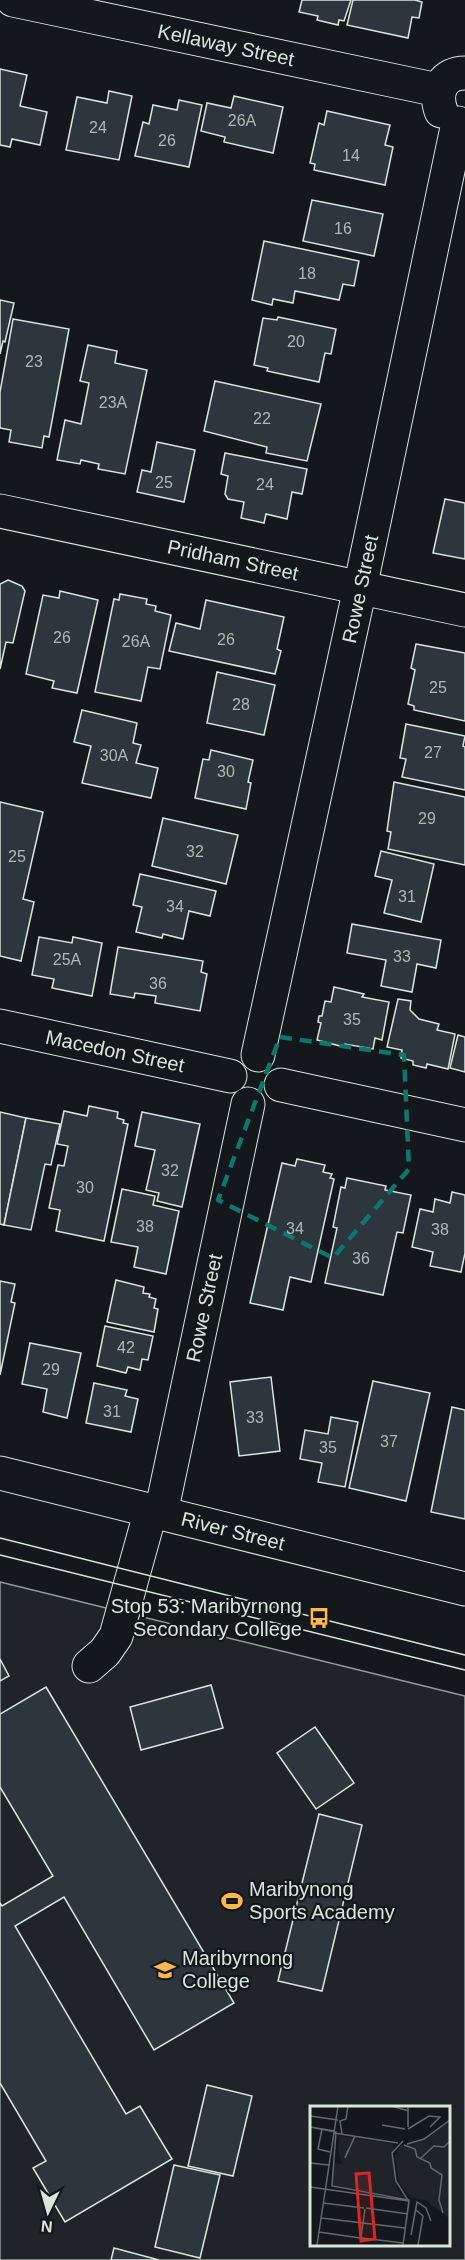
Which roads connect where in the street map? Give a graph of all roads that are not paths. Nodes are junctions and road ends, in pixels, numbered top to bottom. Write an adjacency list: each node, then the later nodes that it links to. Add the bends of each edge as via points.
1 (13, 0): 2 (street, Kellaway Street)
2 (452, 81): 3 (street, via 438,101 448,118)
3 (461, 123): 5 (street, Rowe Street)
4 (0, 511): 5 (street, Pridham Street)
5 (360, 588): 6 (street, Pridham Street); 8 (street, Rowe Street)
6 (465, 610)
7 (0, 1026): 9 (street, Macedon Street)
8 (258, 1055): 9 (street, via 240,1059); 10 (street, via 276,1065)
9 (230, 1076): 11 (street, via 234,1095)
10 (281, 1085): 11 (street, via 271,1101); 12 (street)
11 (248, 1104): 14 (street, Rowe Street)
12 (465, 1125)
13 (0, 1473): 14 (street, River Street)
14 (156, 1512): 15 (street, River Street); 16 (street, Rowe Street, via 116,1636)
15 (465, 1589)
16 (89, 1666)

